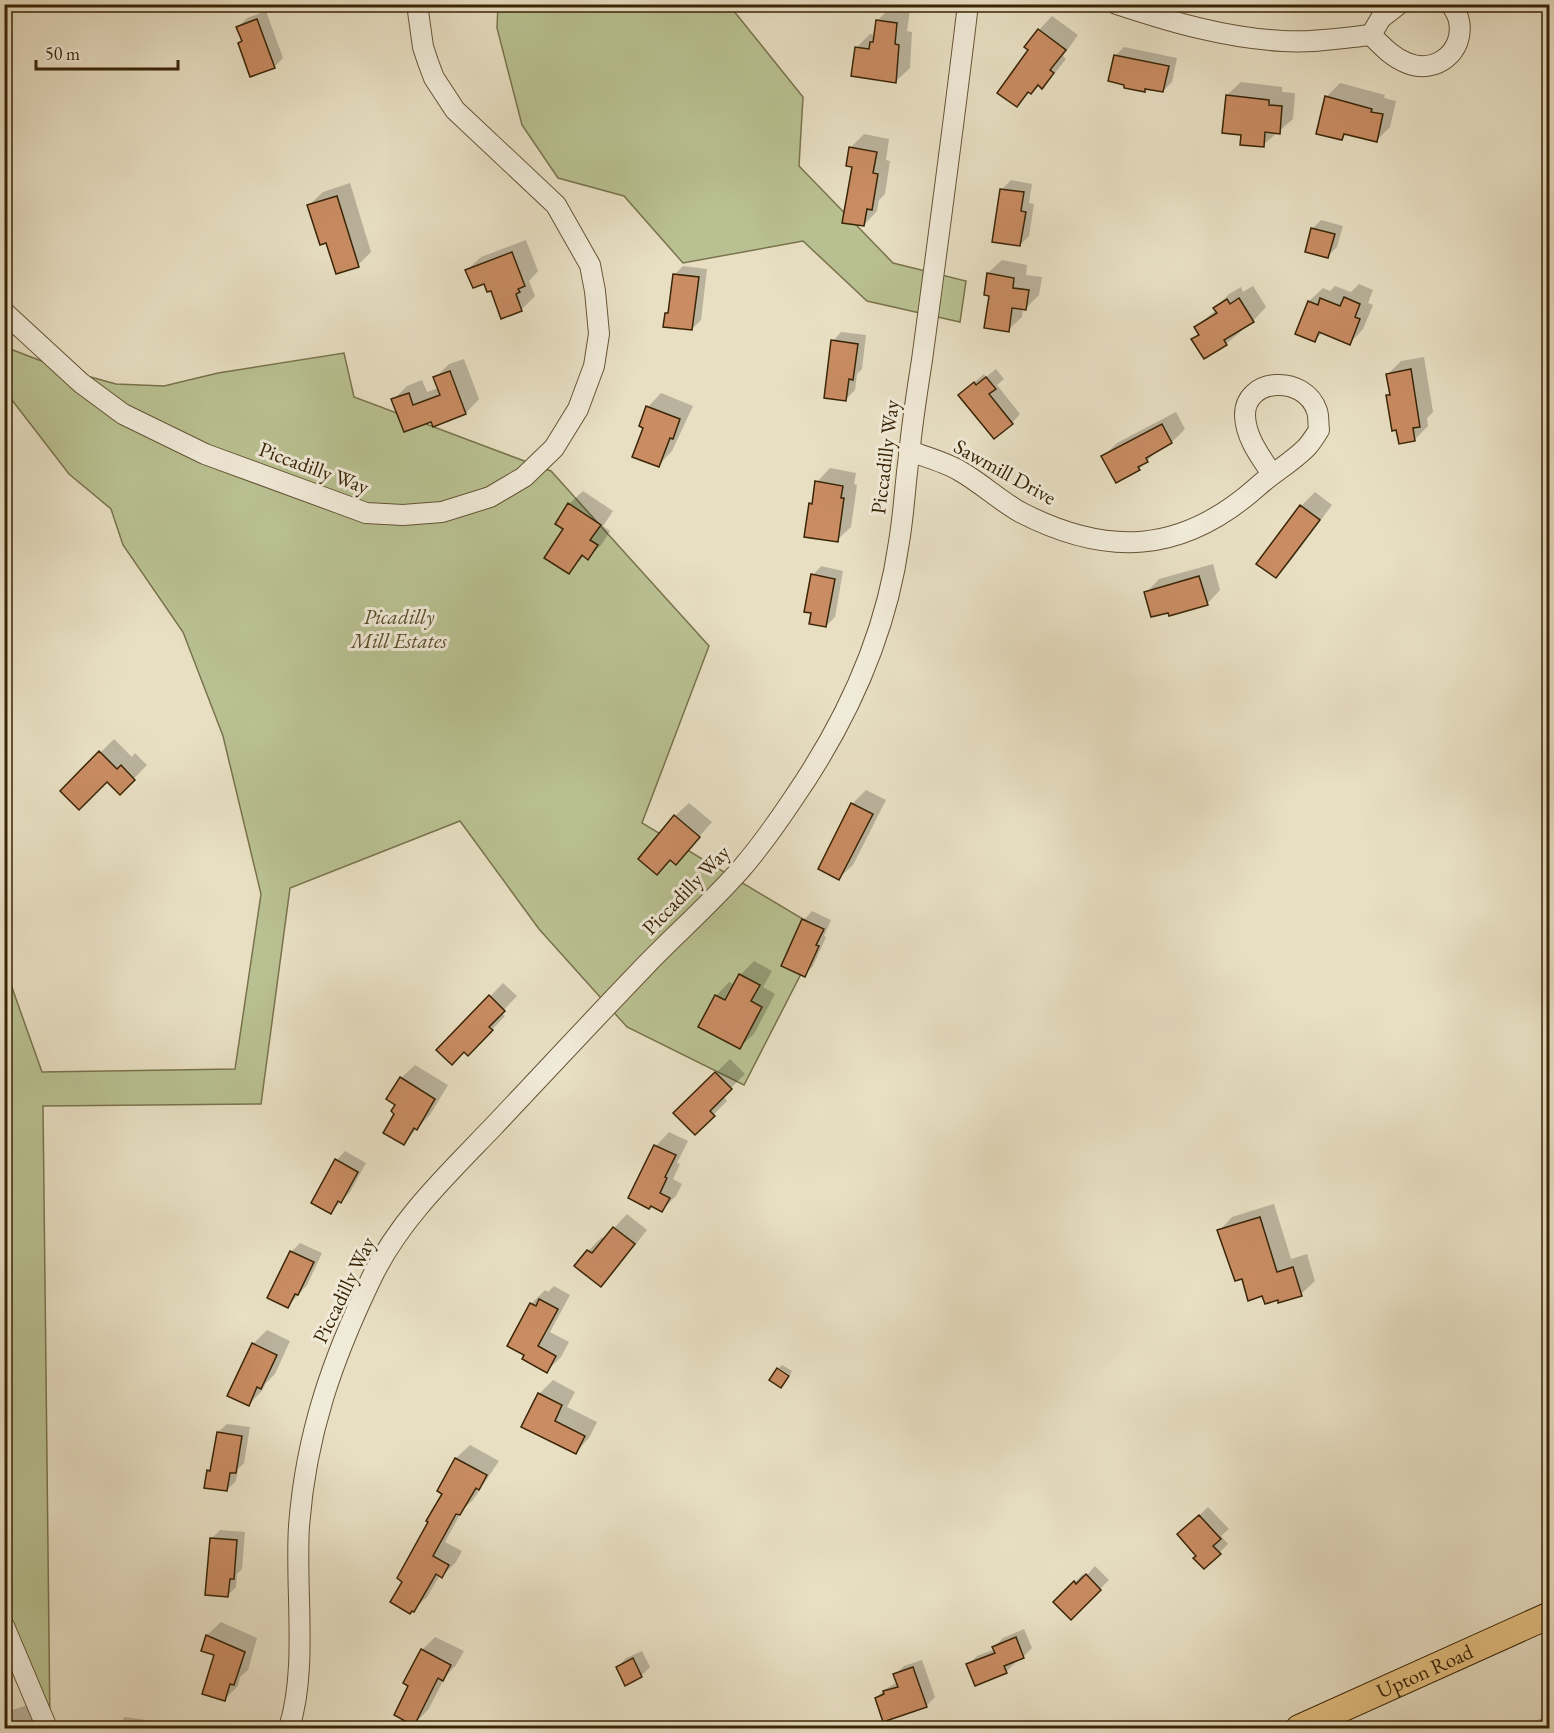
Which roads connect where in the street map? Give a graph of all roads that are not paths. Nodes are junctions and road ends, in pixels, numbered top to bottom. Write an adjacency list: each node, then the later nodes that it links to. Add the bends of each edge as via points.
1 (417, 4): 7 (street, Piccadilly Way, via 423,47 431,70 455,110 556,205 590,265 599,334 594,366 578,409 554,448 524,477 490,497 442,512 366,513 205,454 123,414 81,383)
2 (968, 4): 8 (street, Piccadilly Way)
3 (1117, 4): 6 (street, via 1212,32 1284,41)
4 (1399, 4): 6 (street, via 1381,18)
5 (1451, 4): 6 (street, via 1459,19 1460,39 1443,61 1426,67 1409,64 1390,55)
6 (1371, 35)
7 (4, 312)
8 (909, 450): 9 (street, Sawmill Drive, via 958,470 1019,511 1060,529 1093,539 1128,543 1188,531 1222,516); 13 (street, Piccadilly Way, via 899,545 886,606 863,676 811,774 741,869 453,1169 406,1222 375,1270 322,1396 307,1457 299,1529 298,1677)
9 (1272, 474): 9 (street, Sawmill Drive, via 1250,436 1245,417 1247,403 1256,392 1288,384 1305,394 1317,411 1319,430 1306,448)
10 (1550, 1615): 14 (main road, Upton Road)
11 (4, 1626): 12 (street)
12 (47, 1728)
13 (289, 1728)
14 (1299, 1728)

